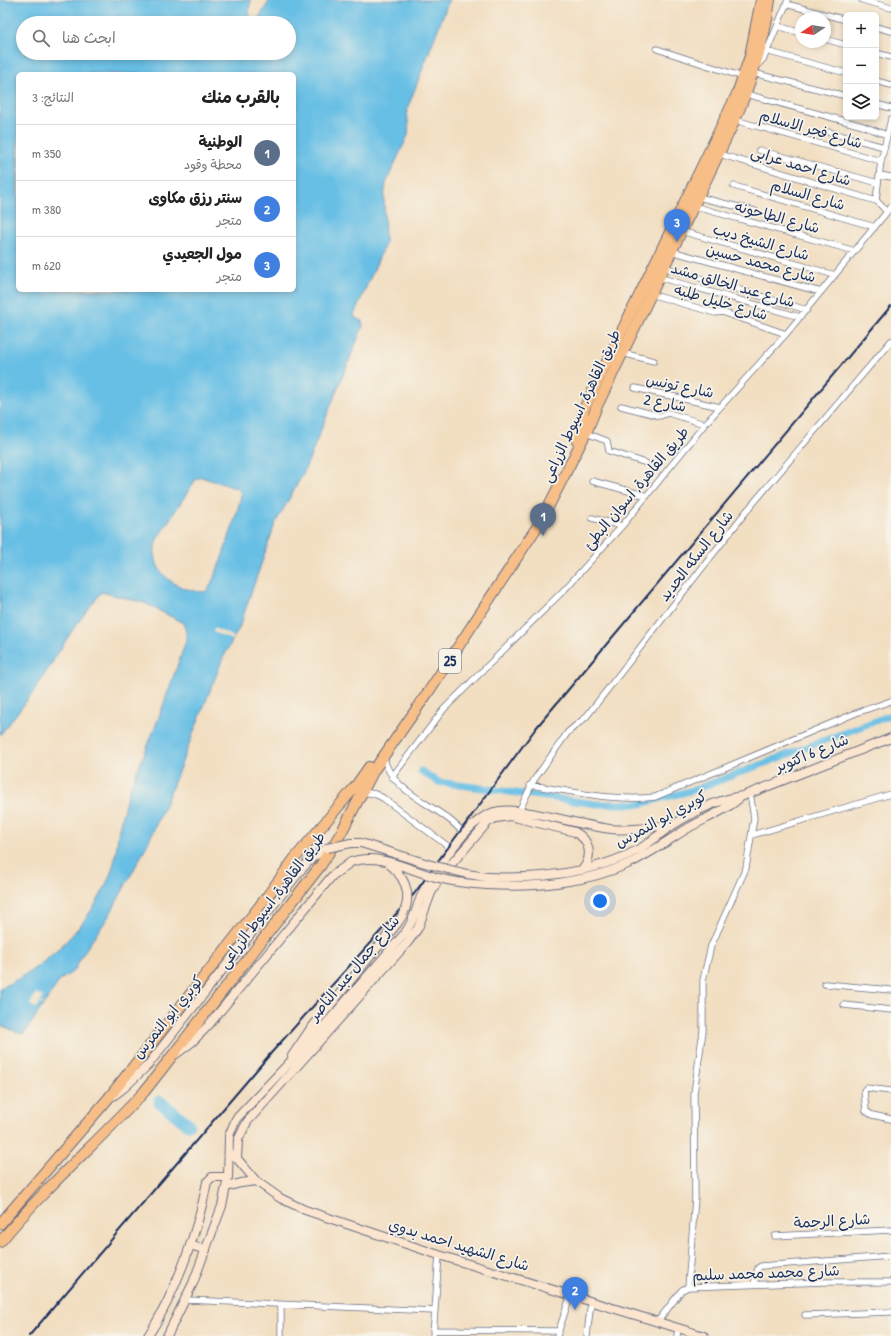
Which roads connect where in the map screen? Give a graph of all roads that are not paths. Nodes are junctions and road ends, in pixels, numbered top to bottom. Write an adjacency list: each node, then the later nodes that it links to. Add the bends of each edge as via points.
1 (761, 0): 19 (highway, طريق القاهرة, اسيوط الزراعى / 25, via 755,35)
2 (770, 0): 17 (highway, طريق القاهرة, اسيوط الزراعى / 25)
3 (862, 0): 5 (street)
4 (787, 2): 6 (street); 7 (street)
5 (891, 8)
6 (843, 19)
7 (778, 26): 9 (street); 14 (street)
8 (879, 28): 10 (street)
9 (795, 31)
10 (891, 31)
11 (831, 41): 12 (street)
12 (843, 44)
13 (657, 48): 19 (street)
14 (766, 51): 17 (street, via 762,62); 18 (street)
15 (879, 54): 16 (street)
16 (891, 57)
17 (754, 70): 22 (highway, طريق القاهرة, اسيوط الزراعى / 25); 23 (street)
18 (843, 72)
19 (743, 77): 89 (highway, طريق القاهرة, اسيوط الزراعى / 25, via 720,132 584,409 578,438 567,464 530,529 359,781 295,858)
20 (879, 82): 21 (street)
21 (891, 85)
22 (746, 94): 27 (highway, طريق القاهرة, اسيوط الزراعى / 25); 29 (street)
23 (843, 95)
24 (879, 105): 25 (street)
25 (891, 108)
26 (891, 119): 29 (street)
27 (735, 120): 32 (highway, طريق القاهرة, اسيوط الزراعى / 25); 33 (street, شارع فجر الاسلام)
28 (828, 132): 30 (street)
29 (887, 135): 30 (street)
30 (884, 147): 33 (street)
31 (759, 150): 36 (street)
32 (719, 154): 38 (street, شارع احمد عرابى); 39 (highway, طريق القاهرة, اسيوط الزراعى / 25)
33 (881, 161): 34 (street)
34 (880, 175): 35 (street); 36 (street)
35 (891, 177)
36 (878, 183): 38 (street)
37 (734, 186): 42 (street, شارع السلام)
38 (876, 201): 40 (street)
39 (695, 202): 41 (street); 43 (highway, طريق القاهرة, اسيوط الزراعى / 25); 45 (street, شارع الطاحونه)
40 (889, 210): 42 (street, طريق القاهرة, اسوان البطئ)
41 (755, 211)
42 (875, 227): 45 (street, طريق القاهرة, اسوان البطئ)
43 (681, 231): 44 (highway, طريق القاهرة, اسيوط الزراعى / 25); 47 (street, شارع الشيخ ديب)
44 (671, 251): 46 (highway, طريق القاهرة, اسيوط الزراعى / 25); 49 (street, شارع محمد حسين)
45 (855, 251): 47 (street, طريق القاهرة, اسوان البطئ)
46 (663, 267): 48 (highway, طريق القاهرة, اسيوط الزراعى / 25); 51 (street)
47 (835, 275): 49 (street, طريق القاهرة, اسوان البطئ)
48 (658, 277): 50 (highway, طريق القاهرة, اسيوط الزراعى / 25); 52 (street, شارع عبد الخالق مشد)
49 (821, 292): 51 (street, طريق القاهرة, اسوان البطئ)
50 (650, 294): 53 (street, شارع خليل طلبه, via 715,313 722,312); 55 (highway, طريق القاهرة, اسيوط الزراعى / 25)
51 (806, 310): 52 (street, طريق القاهرة, اسوان البطئ)
52 (800, 317): 53 (street, طريق القاهرة, اسوان البطئ)
53 (786, 334): 59 (street, طريق القاهرة, اسوان البطئ)
54 (891, 341): 71 (street, شارع السكه الحديد, via 745,513 588,714 568,732)
55 (622, 353): 56 (street); 61 (highway, طريق القاهرة, اسيوط الزراعى / 25)
56 (654, 361)
57 (635, 388): 59 (street, شارع تونس)
58 (621, 406): 60 (street, شارع 2, via 660,416 668,413)
59 (720, 407): 60 (street, طريق القاهرة, اسوان البطئ)
60 (705, 424): 64 (street, طريق القاهرة, اسوان البطئ)
61 (586, 433): 62 (street, via 608,441 609,451); 69 (highway, طريق القاهرة, اسيوط الزراعى / 25, via 529,542)
62 (646, 463)
63 (592, 482): 64 (street)
64 (647, 496): 66 (street, طريق القاهرة, اسوان البطئ)
65 (592, 518): 66 (street)
66 (622, 526): 70 (street, طريق القاهرة, اسوان البطئ, via 570,584 444,709)
67 (891, 701): 71 (street, via 856,713 654,797 618,798)
68 (891, 738): 74 (street, شارع 6 اكتوبر)
69 (384, 754): 70 (street); 72 (highway, طريق القاهرة, اسيوط الزراعى / 25)
70 (392, 777): 77 (street, via 451,821)
71 (528, 788): 75 (street, شارع السكه الحديد)
72 (363, 792): 79 (street, via 378,795); 86 (highway, طريق القاهرة, اسيوط الزراعى / 25, via 321,865)
73 (891, 794): 78 (street)
74 (746, 795): 76 (street, كوبري ابو النمرس, via 731,798); 78 (street, via 754,818); 80 (street, كوبري ابو النمرس, bridge, via 723,811 640,858 611,871 575,880 546,884 487,885 435,877)
75 (519, 811): 76 (street, شارع جمال عبد الناصر, via 611,829); 77 (street, شارع جمال عبد الناصر, via 504,810 486,815)
76 (674, 824): 81 (street, كوبري ابو النمرس, via 630,854)
77 (464, 834): 79 (street, شارع جمال عبد الناصر)
78 (752, 835): 106 (street, via 746,868 711,946 703,980 703,1030 694,1094 695,1198)
79 (453, 850): 87 (street, شارع جمال عبد الناصر, via 425,888 409,928)
80 (386, 861): 86 (street, كوبري ابو النمرس, bridge, via 365,859 351,862 332,876 207,1027); 87 (street, bridge, via 401,876 407,893 406,910 309,1031)
81 (583, 869): 89 (street, كوبري ابو النمرس, bridge, via 540,876 487,876 428,864 361,843 346,843 327,848 312,858 300,871 148,1066); 92 (street, شارع جمال عبد الناصر, via 588,861 588,847 584,839 575,832 510,816 496,818 484,825 440,877 408,942 246,1122 238,1140)
82 (825, 984): 83 (street)
83 (891, 990)
84 (844, 1005): 85 (street)
85 (891, 1010)
86 (174, 1055): 99 (highway, طريق القاهرة, اسيوط الزراعى / 25, via 116,1124 49,1188)
87 (285, 1069): 91 (street, شارع جمال عبد الناصر, via 236,1119)
88 (891, 1091): 90 (street, via 869,1087 864,1089 866,1111)
89 (107, 1100): 96 (highway, طريق القاهرة, اسيوط الزراعى / 25)
90 (891, 1119)
91 (228, 1145): 92 (street, شارع الشهيد احمد بدوي); 93 (street, شارع جمال عبد الناصر)
92 (238, 1159): 94 (street, شارع الشهيد احمد بدوي)
93 (228, 1177): 95 (street, شارع جمال عبد الناصر); 100 (street, via 208,1180)
94 (256, 1181): 95 (street); 102 (street, شارع الشهيد احمد بدوي, via 280,1198 305,1210)
95 (226, 1188): 101 (street, شارع جمال عبد الناصر)
96 (0, 1224)
97 (891, 1230): 98 (street, شارع الرحمة)
98 (775, 1236)
99 (0, 1242)
100 (190, 1245): 101 (street); 118 (street, via 167,1303)
101 (206, 1250): 108 (street, شارع جمال عبد الناصر)
102 (439, 1255): 107 (street, شارع الشهيد احمد بدوي); 111 (street)
103 (891, 1256): 105 (street, via 761,1266 758,1268)
104 (891, 1282): 105 (street, شارع محمد محمد سليم)
105 (754, 1284): 106 (street, شارع محمد محمد سليم)
106 (688, 1287): 114 (street, شارع محمد محمد سليم, via 682,1290)
107 (571, 1294): 109 (street, شارع الشهيد احمد بدوي); 117 (street)
108 (186, 1300): 110 (street); 119 (street, شارع جمال عبد الناصر)
109 (591, 1301): 114 (street, شارع الشهيد احمد بدوي); 121 (street)
110 (281, 1305): 111 (street); 120 (street)
111 (434, 1310): 116 (street)
112 (891, 1312): 113 (street)
113 (805, 1315)
114 (658, 1321): 115 (street, شارع الشهيد احمد بدوي)
115 (677, 1332): 122 (street, شارع الشهيد احمد بدوي)
116 (433, 1333): 117 (street)
117 (558, 1334)
118 (148, 1336)
119 (167, 1336)
120 (282, 1336)
121 (587, 1336)
122 (704, 1336)

